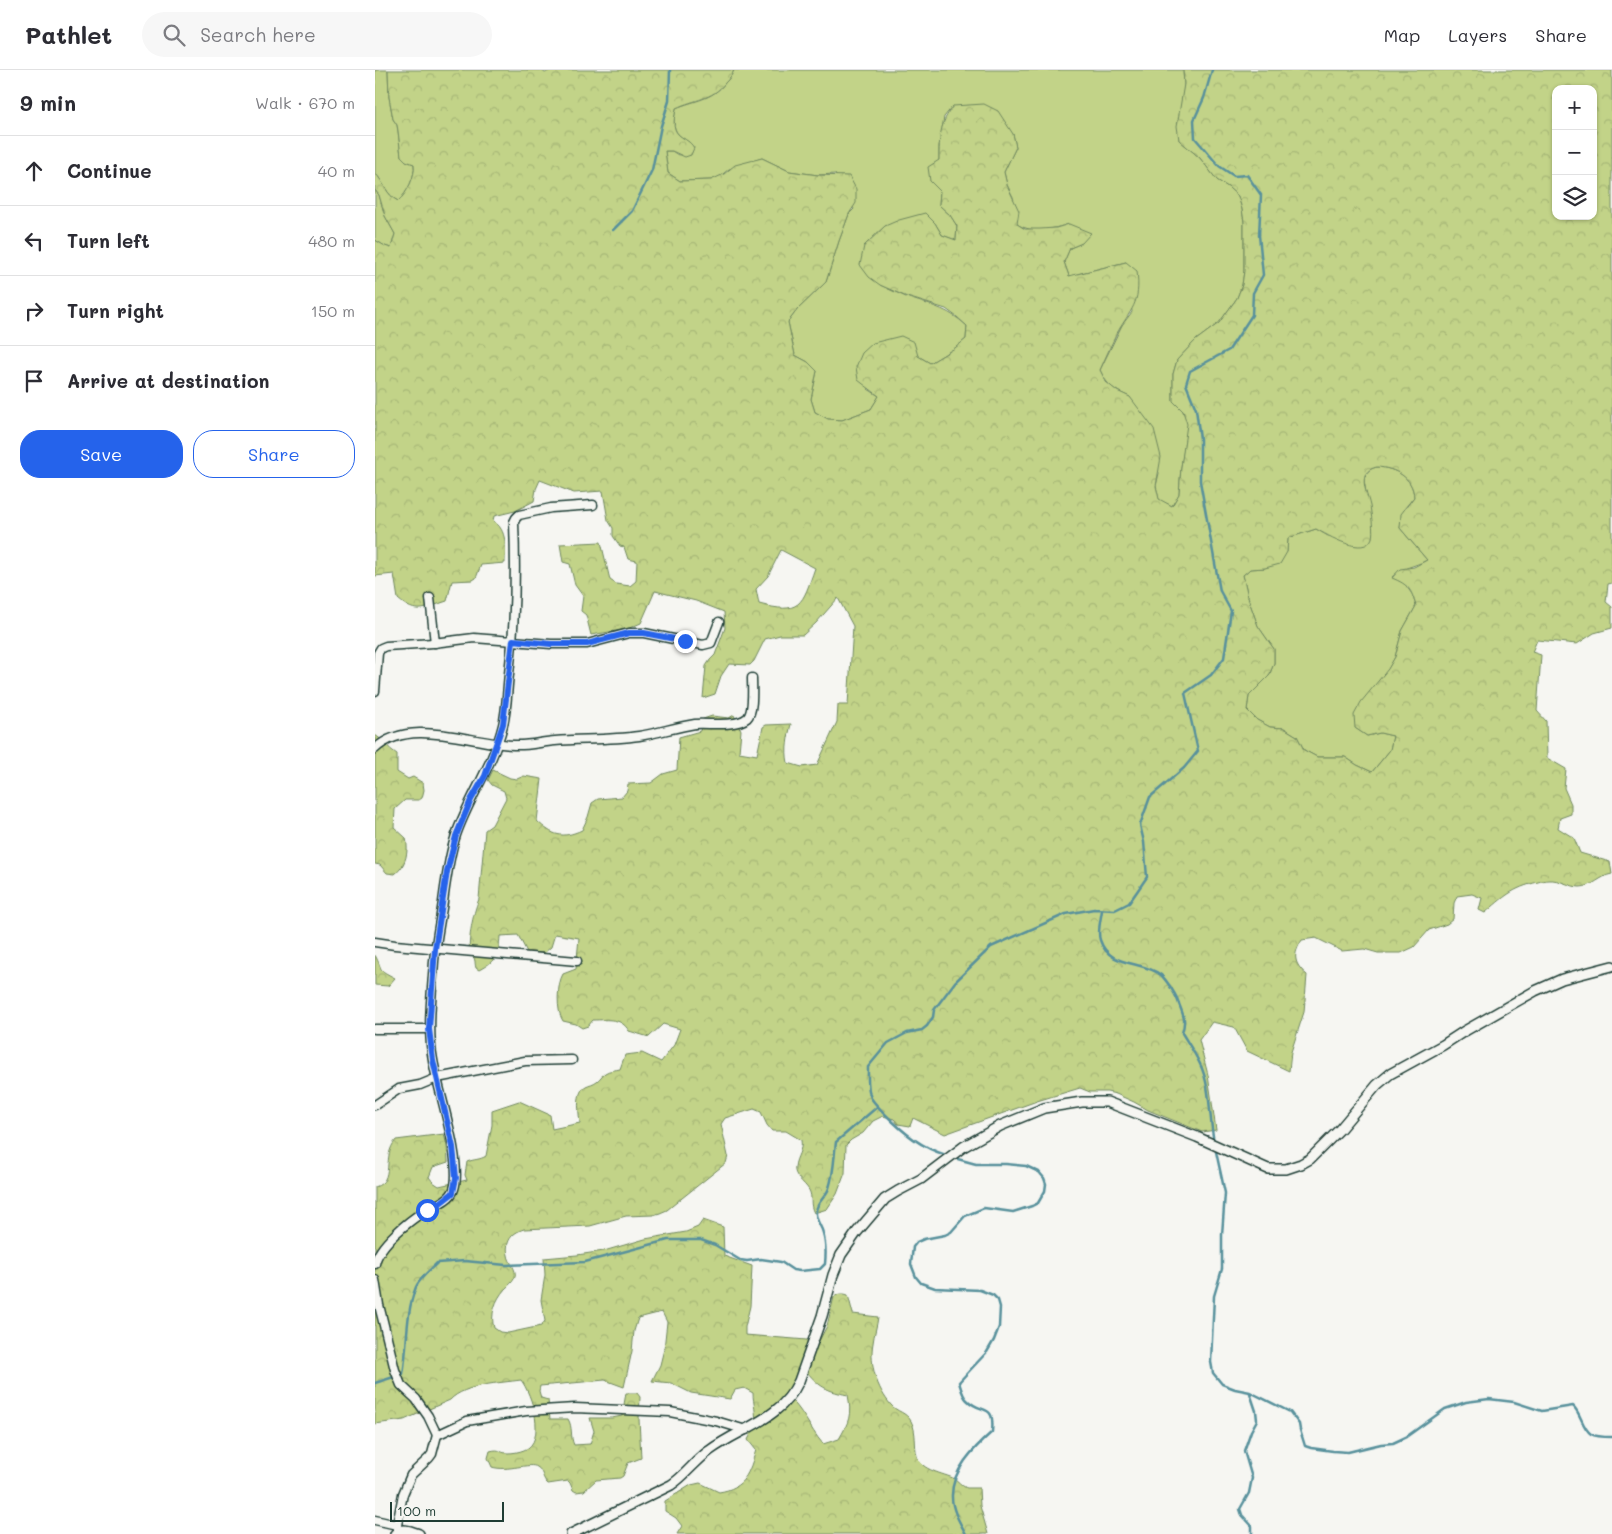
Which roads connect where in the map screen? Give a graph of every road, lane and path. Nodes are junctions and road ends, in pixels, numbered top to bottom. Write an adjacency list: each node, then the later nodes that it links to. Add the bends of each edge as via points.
1 (593, 505): 4 (street, via 551,508 516,518)
2 (430, 598): 5 (street)
3 (719, 622): 4 (street, via 711,643 703,645 644,633 629,633 587,644)
4 (513, 640): 5 (street, via 474,638); 8 (street, via 503,724)
5 (435, 643): 7 (street, via 381,648 376,659)
6 (753, 678): 8 (street, via 750,714 746,719 685,726 638,736 528,745)
7 (375, 691)
8 (497, 743): 9 (street, via 417,733 401,734 383,742); 11 (street, via 456,836)
9 (375, 750)
10 (375, 942): 11 (street)
11 (435, 949): 12 (street); 15 (street)
12 (577, 961)
13 (1612, 966): 21 (main road, via 1562,979 1535,991 1390,1074 1310,1159 1286,1169 1268,1169 1107,1102 1045,1108 1000,1126 963,1147 877,1207 841,1255 795,1390 770,1415)
14 (375, 1029): 15 (street)
15 (429, 1029): 17 (street)
16 (572, 1060): 17 (street, via 525,1060)
17 (437, 1078): 18 (street, via 399,1088); 19 (street, via 453,1147 455,1189 397,1233)
18 (375, 1104)
19 (375, 1264)
20 (375, 1280): 22 (street, via 401,1386 416,1399)
21 (746, 1430): 22 (street, via 670,1412 575,1408 525,1411 467,1421); 26 (main road, via 713,1448 678,1480)
22 (437, 1435): 24 (street, via 432,1454 411,1475 403,1494)
23 (375, 1520): 24 (street)
24 (396, 1530): 25 (main road)
25 (419, 1534)
26 (571, 1534)

